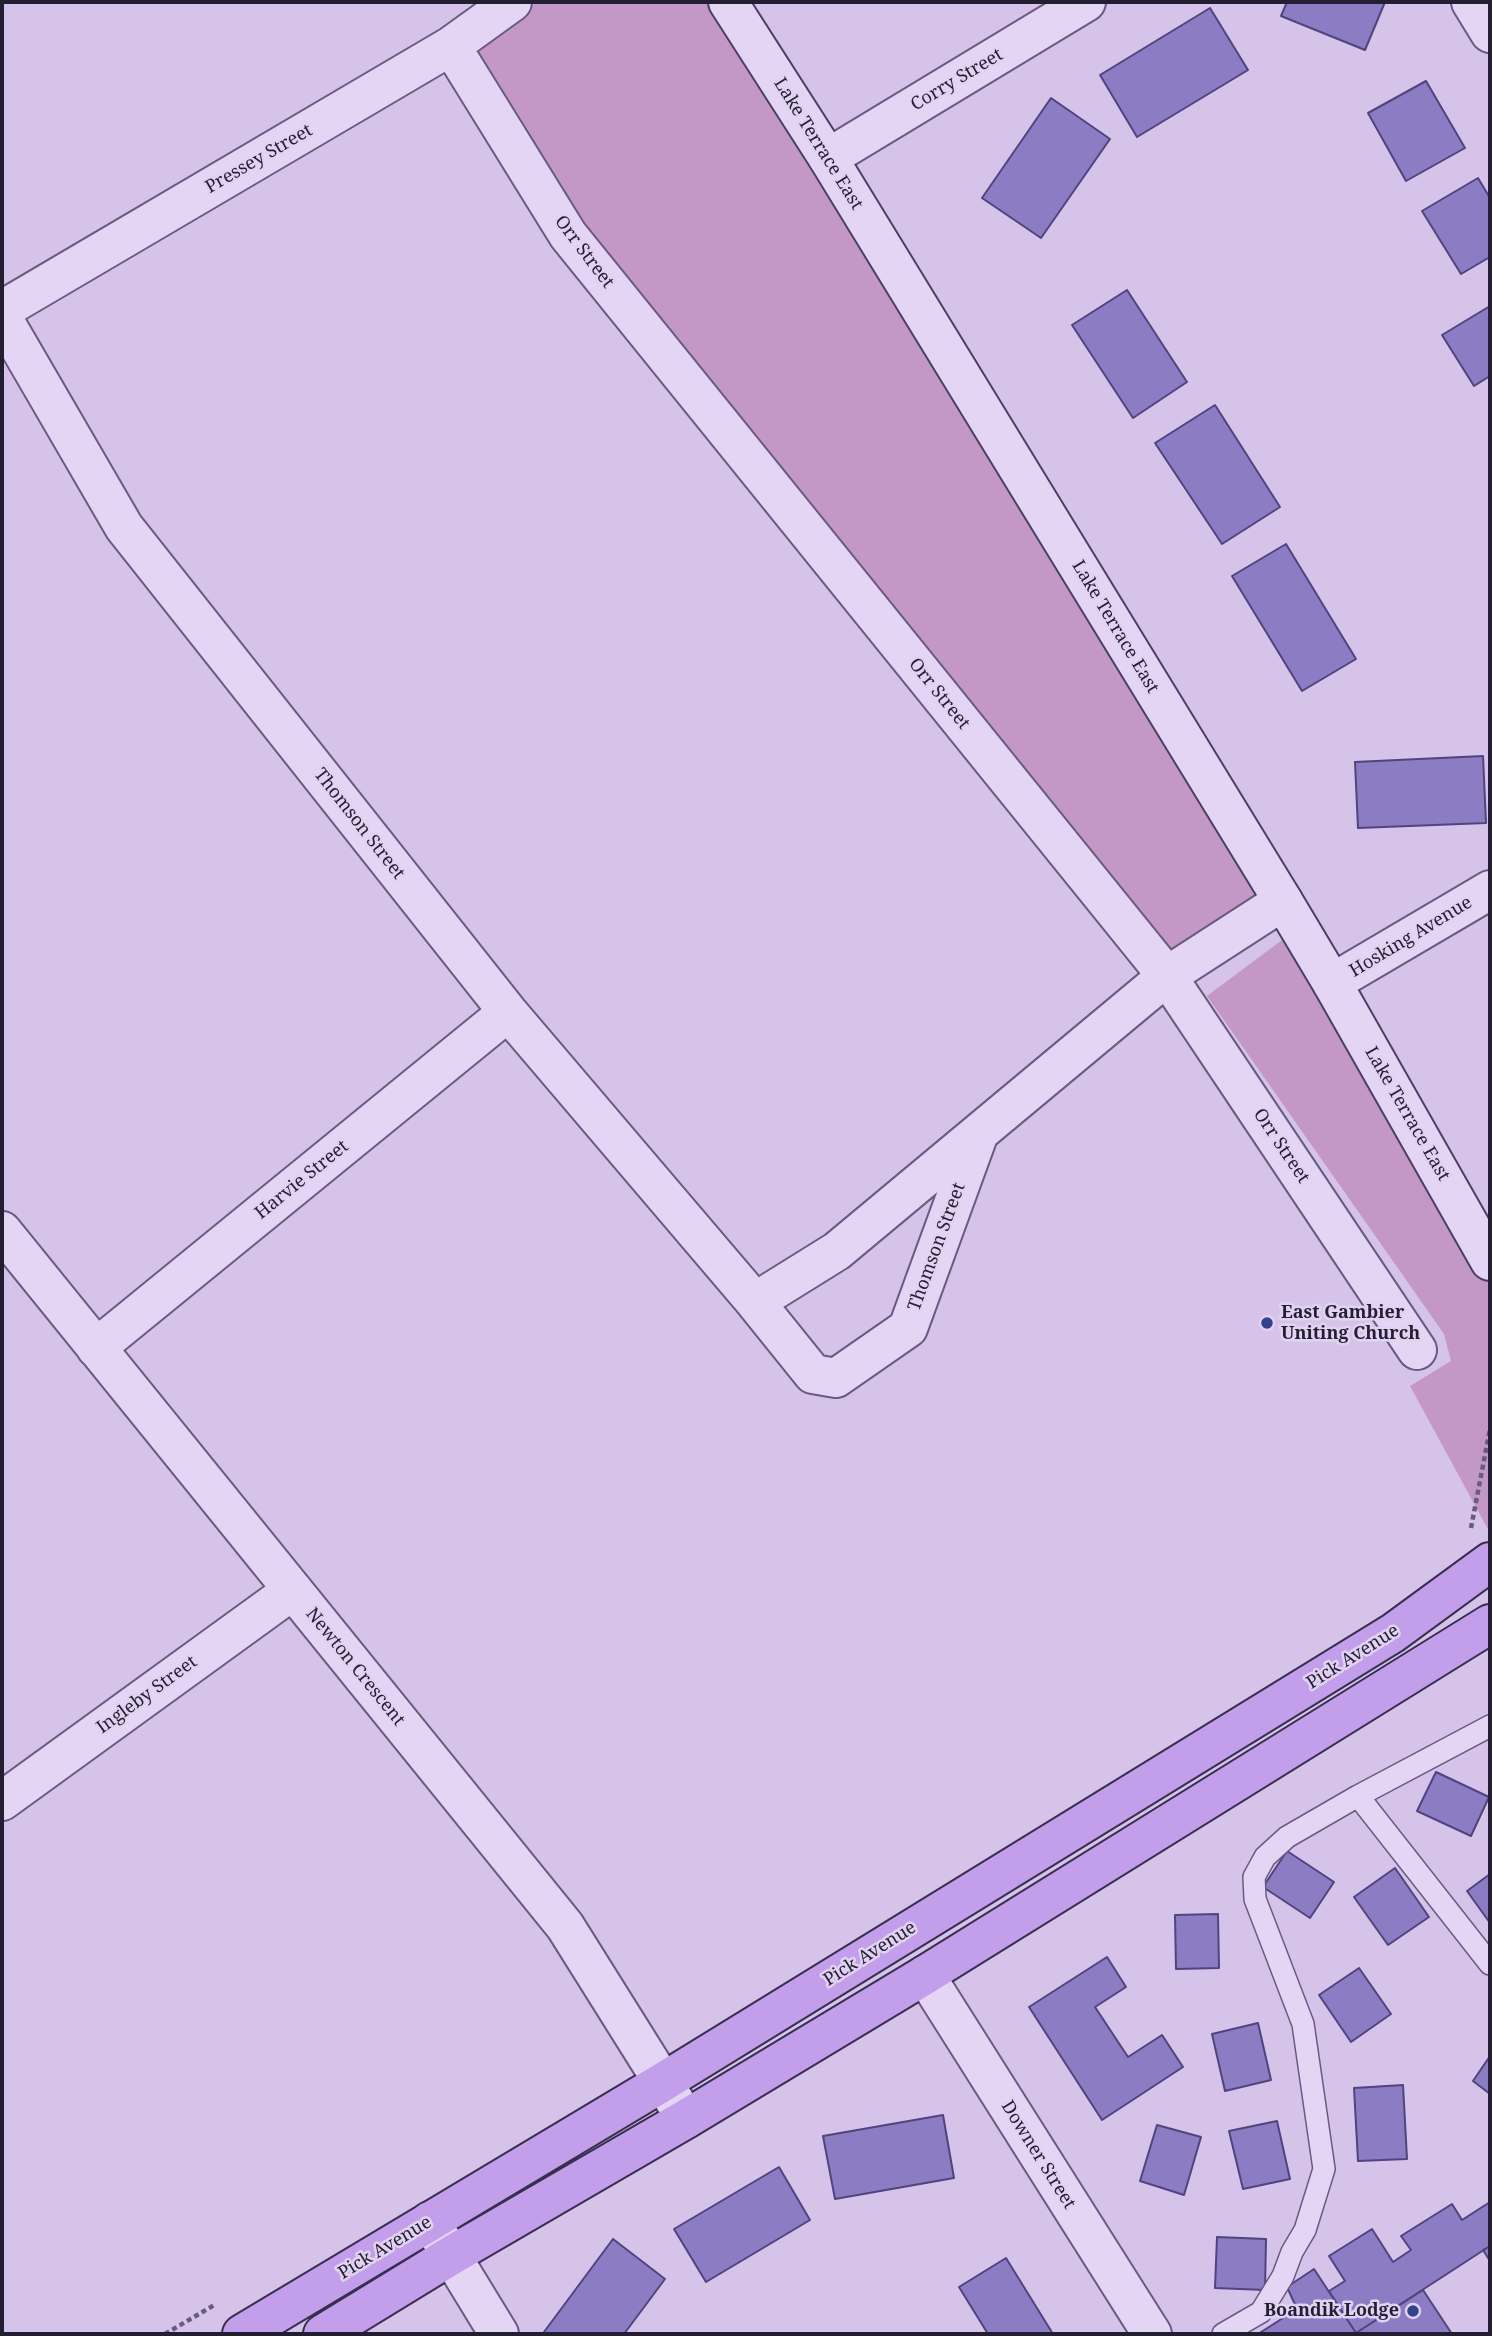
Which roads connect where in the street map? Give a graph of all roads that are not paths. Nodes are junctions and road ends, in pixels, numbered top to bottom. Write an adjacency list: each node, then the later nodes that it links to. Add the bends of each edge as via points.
1 (512, 2): 6 (street, Pressey Street)
2 (728, 2): 7 (street, Lake Terrace East)
3 (1086, 2): 7 (street, Corry Street)
4 (1471, 2): 5 (street)
5 (1490, 33)
6 (451, 46): 8 (street, Pressey Street); 12 (street, Orr Street, via 568,235)
7 (828, 158): 11 (street, Lake Terrace East)
8 (2, 310)
9 (2, 317): 14 (street, Thomson Street, via 124,527)
10 (1490, 890): 13 (street, Hosking Avenue)
11 (1283, 901): 12 (street, Thomson Street); 13 (street, Lake Terrace East)
12 (1167, 976): 15 (street, Thomson Street); 20 (street, Orr Street)
13 (1332, 983): 17 (street, Lake Terrace East)
14 (508, 1012): 18 (street, Thomson Street); 19 (street, Harvie Street)
15 (979, 1133): 18 (street, Thomson Street, via 837,1251); 18 (street, Thomson Street, via 908,1328 836,1378 813,1374)
16 (2, 1231): 19 (street, Newton Crescent)
17 (1490, 1261)
18 (755, 1302)
19 (96, 1348): 22 (street, Newton Crescent)
20 (1418, 1350)
21 (1490, 1562): 29 (main road, Pick Avenue, via 1393,1633)
22 (293, 1590): 26 (street, Ingleby Street); 29 (street, Newton Crescent, via 565,1926)
23 (1490, 1624): 28 (main road)
24 (1488, 1730): 25 (lane)
25 (1358, 1796): 27 (lane); 37 (lane, via 1287,1837 1265,1857 1254,1877 1255,1899 1303,2024 1325,2169 1305,2230 1261,2312)
26 (2, 1801)
27 (1490, 1964)
28 (925, 1975): 30 (main road); 36 (street, Downer Street)
29 (663, 2082): 30 (street, Newton Crescent); 31 (main road, Pick Avenue)
30 (686, 2119): 32 (main road)
31 (430, 2221): 32 (street); 33 (main road, Pick Avenue)
32 (452, 2255): 34 (main road); 35 (street)
33 (242, 2334)
34 (323, 2334)
35 (499, 2334)
36 (1152, 2334)
37 (1223, 2334)

